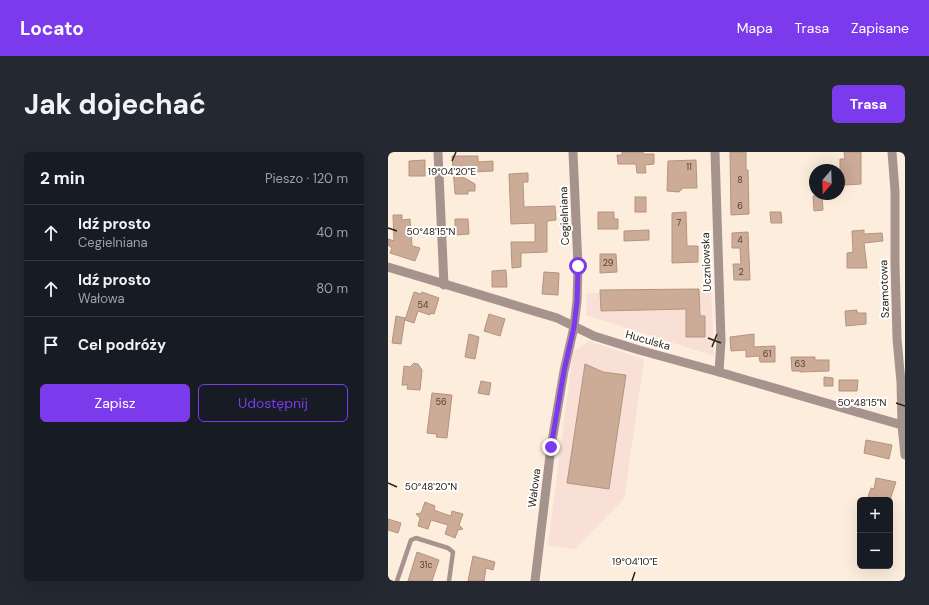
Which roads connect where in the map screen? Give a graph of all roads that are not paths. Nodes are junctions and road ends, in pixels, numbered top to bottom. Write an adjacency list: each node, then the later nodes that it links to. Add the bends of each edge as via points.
1 (438, 152): 6 (street)
2 (573, 152): 7 (street, Cegielniana, via 578,266)
3 (715, 152): 8 (street, Uczniowska)
4 (892, 152): 9 (street, Szamotowa, via 898,357)
5 (388, 267): 6 (street, Huculska)
6 (444, 285): 7 (street, Huculska, via 557,318)
7 (574, 327): 8 (street, Huculska, via 639,350); 13 (street, Wałowa, via 552,439)
8 (720, 372): 9 (street, Huculska)
9 (903, 425): 10 (street, Szamotowa)
10 (905, 455)
11 (397, 581): 12 (lane, via 411,540 416,538 454,552)
12 (449, 581)
13 (535, 581)

